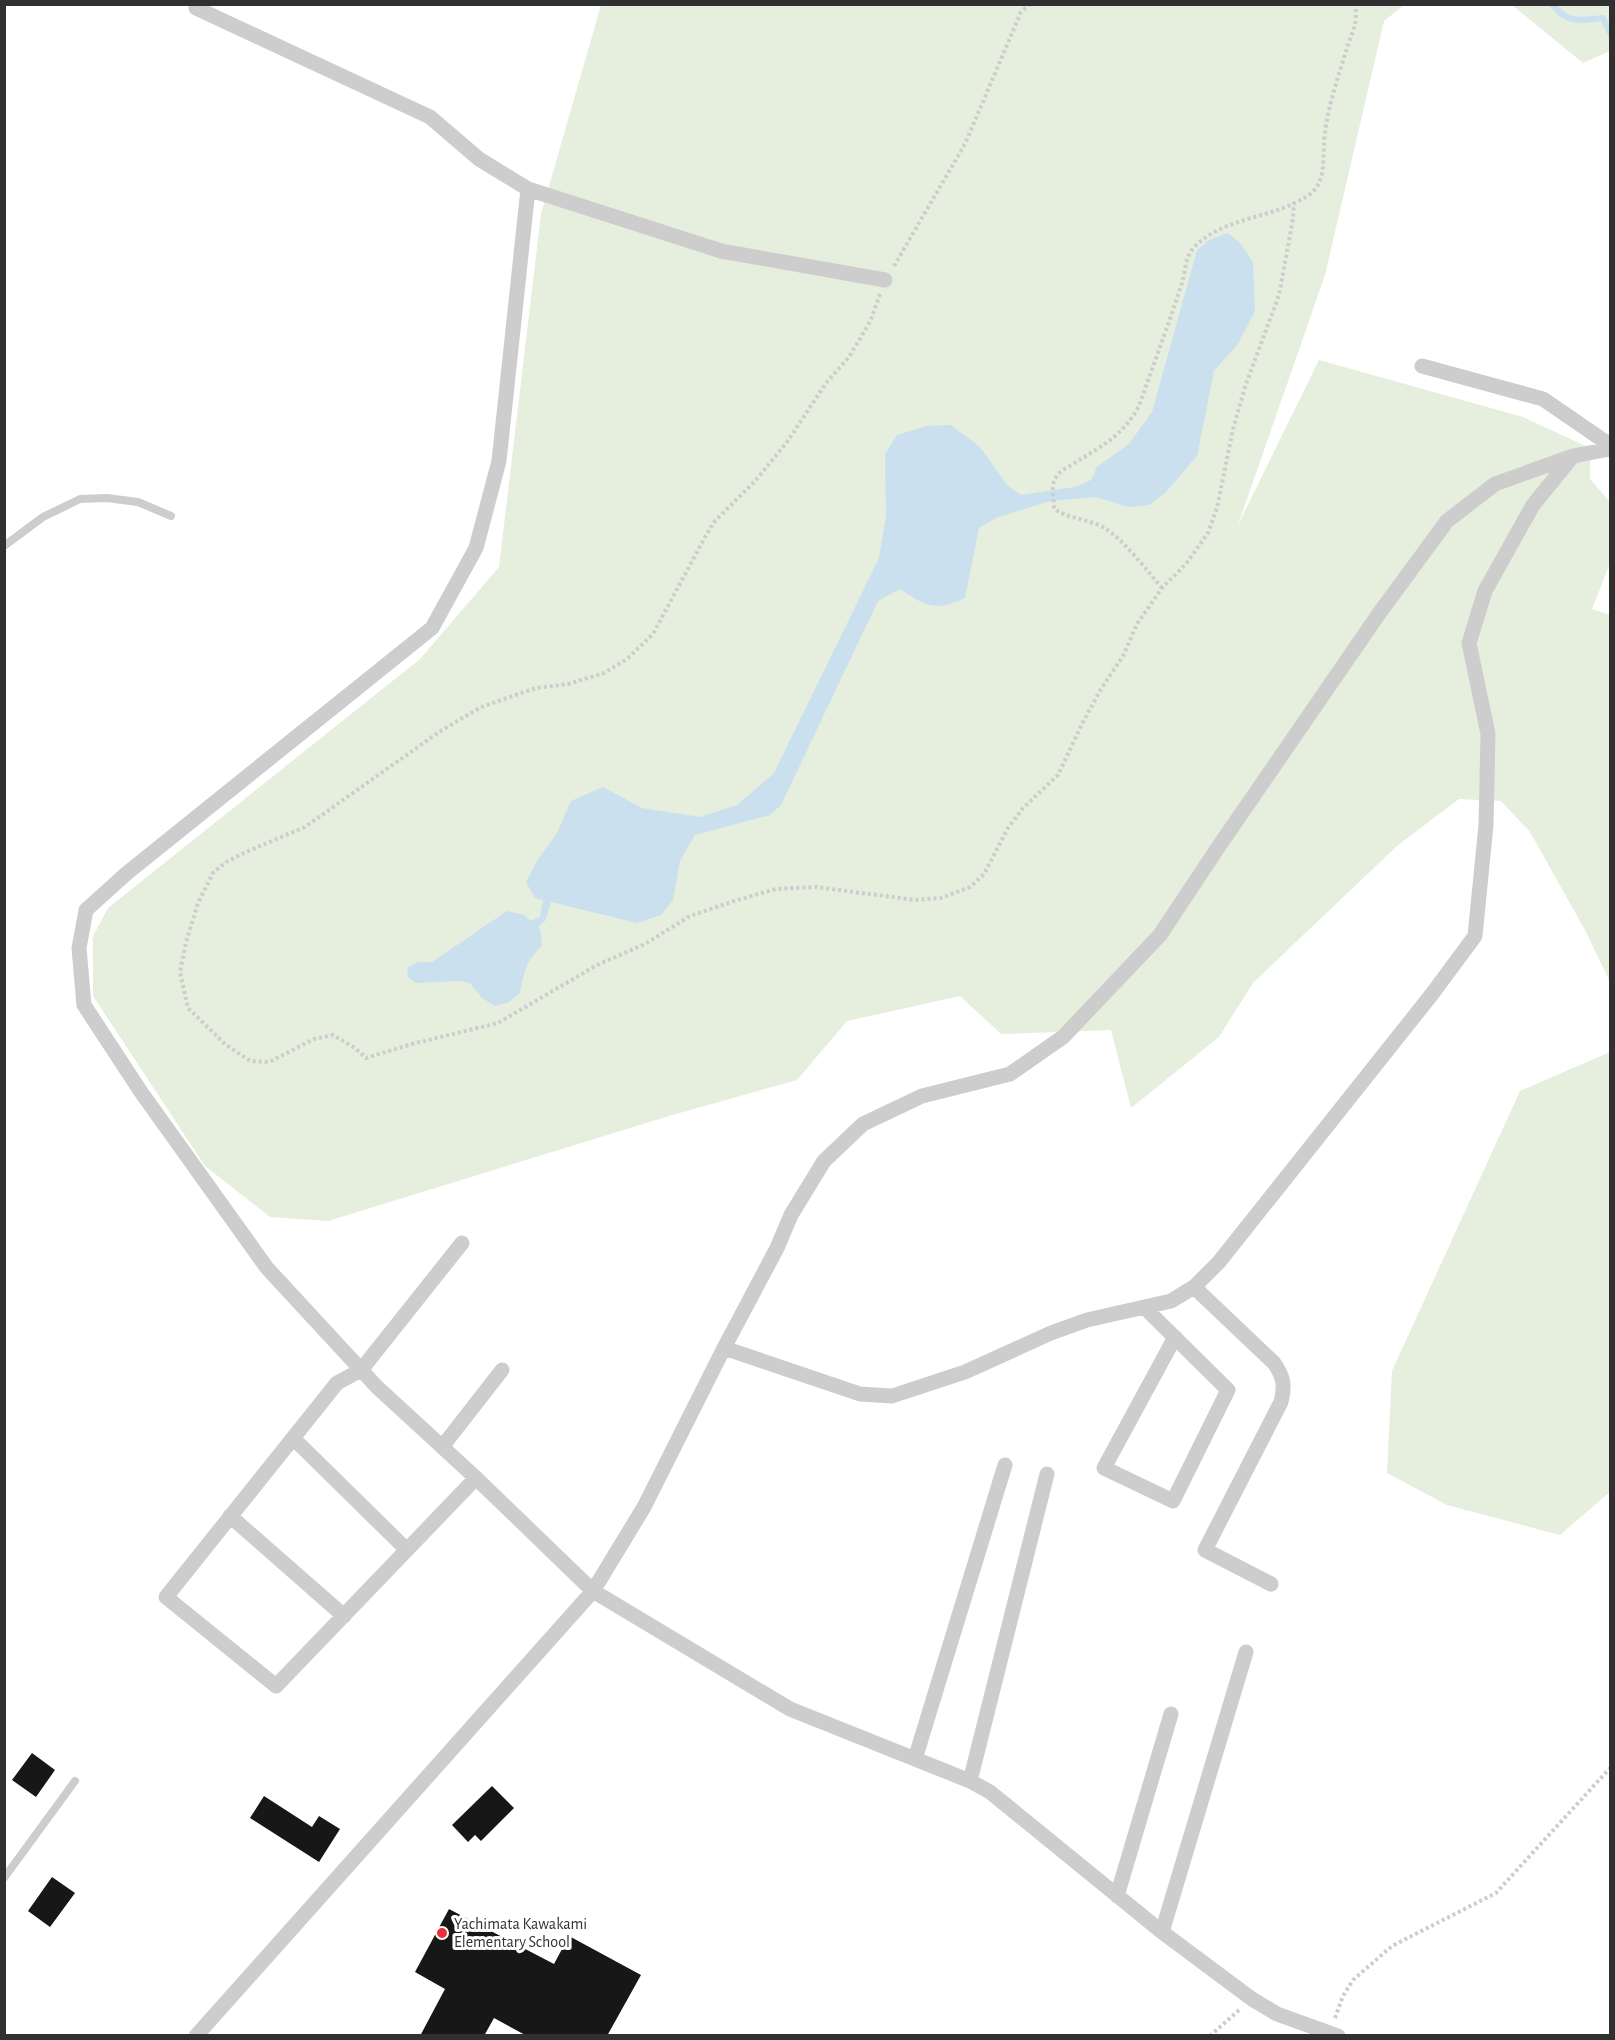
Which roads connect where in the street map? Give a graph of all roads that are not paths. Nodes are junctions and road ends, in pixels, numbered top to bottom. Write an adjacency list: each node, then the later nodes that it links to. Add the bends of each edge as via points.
1 (197, 4): 2 (street, via 196,8 430,117 479,159)
2 (528, 189): 3 (street, via 721,251); 14 (street, via 499,461 476,548 432,628 86,910 79,948 84,1005 141,1092 267,1268)
3 (885, 280)
4 (1422, 366): 5 (street, via 1543,399)
5 (1611, 447): 6 (street)
6 (1573, 456): 10 (street, via 1533,505 1485,591 1469,643 1488,734 1486,825 1475,936 1219,1262); 13 (street, via 1495,483 1447,521 1378,615 1160,935 1064,1037 1010,1074 922,1096 863,1124 824,1161 791,1215)
7 (171, 516): 8 (lane, via 138,502 80,499 43,517)
8 (4, 546)
9 (462, 1243): 14 (street)
10 (1194, 1287): 11 (street, via 1171,1301); 23 (street, via 1274,1363 1285,1386 1281,1402 1205,1550)
11 (1145, 1308): 12 (street); 13 (street, via 1087,1320 965,1372 892,1396 860,1394)
12 (1175, 1337): 12 (street, via 1228,1389 1173,1501 1104,1468)
13 (724, 1348): 24 (street, via 644,1507)
14 (361, 1370): 16 (street, via 337,1383); 17 (street)
15 (502, 1370): 17 (street)
16 (293, 1438): 21 (street); 22 (street)
17 (442, 1447): 20 (street)
18 (1005, 1465): 28 (street)
19 (1047, 1474): 30 (street)
20 (476, 1478): 22 (street); 24 (street)
21 (230, 1516): 25 (street); 25 (street, via 166,1597 276,1686)
22 (407, 1550): 25 (street)
23 (1271, 1584)
24 (593, 1591): 28 (street, via 790,1710); 35 (street)
25 (344, 1616)
26 (1246, 1652): 33 (street)
27 (1171, 1714): 32 (street)
28 (915, 1759): 30 (street)
29 (75, 1781): 31 (lane)
30 (970, 1781): 32 (street, via 990,1792)
31 (4, 1878)
32 (1117, 1896): 33 (street)
33 (1162, 1932): 34 (street, via 1277,2014)
34 (1334, 2034)
35 (196, 2036)

